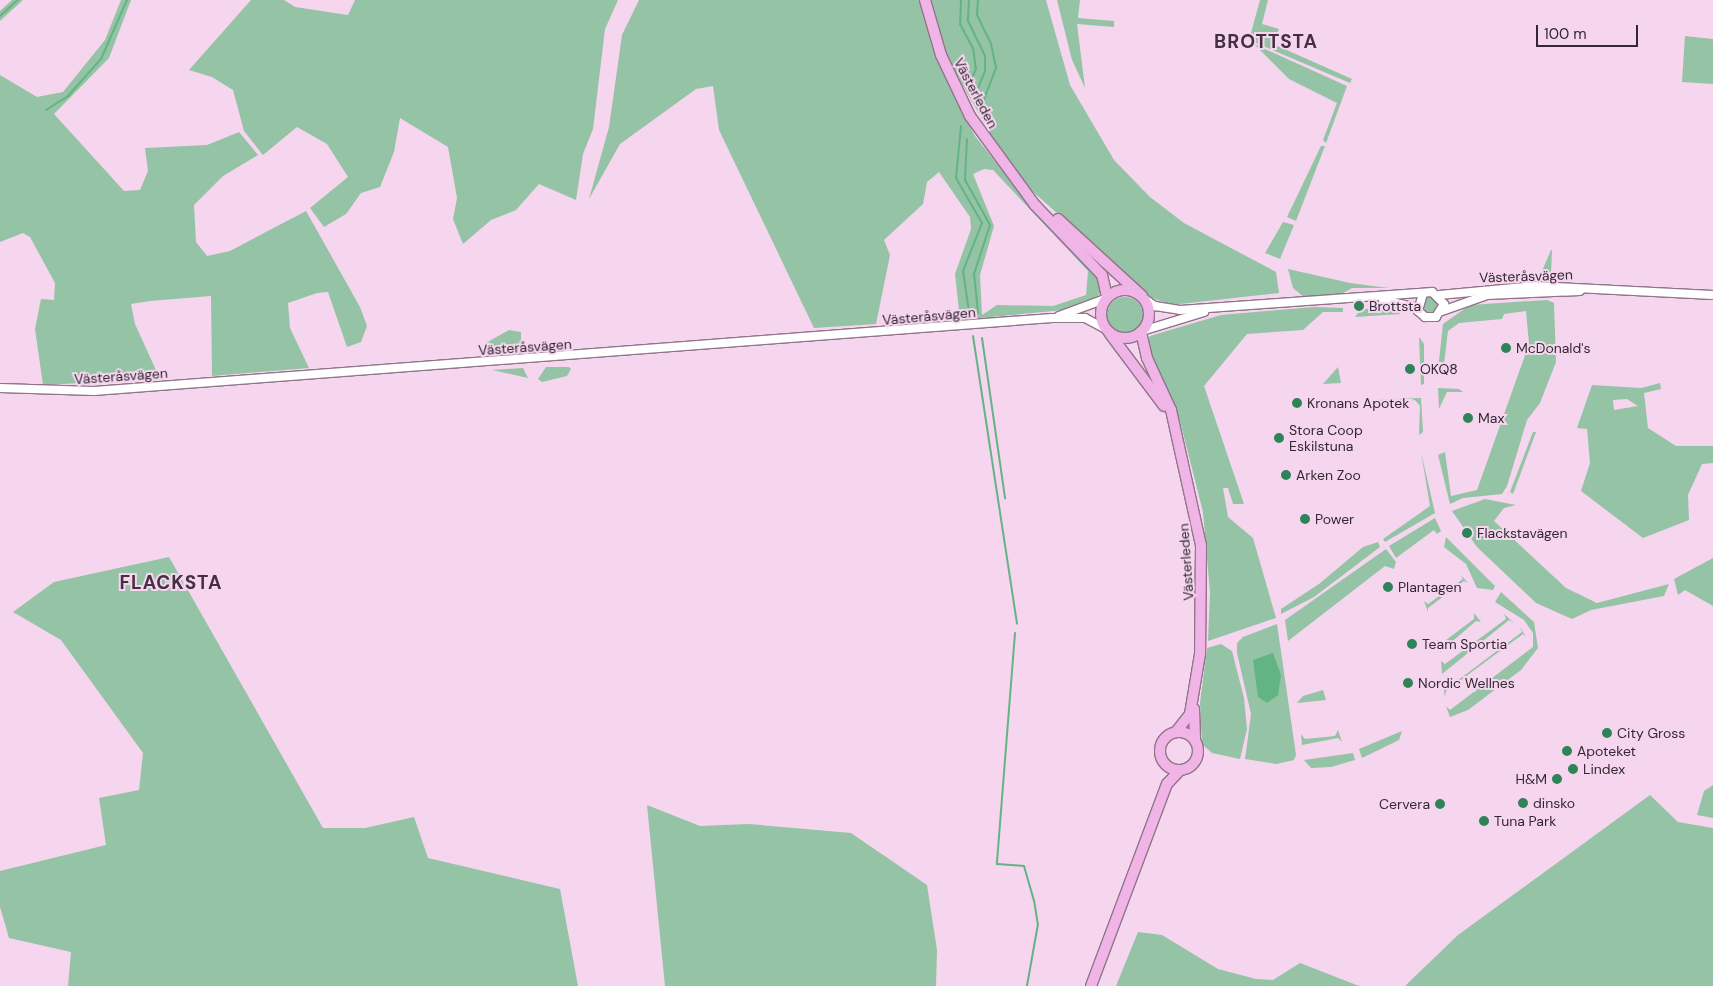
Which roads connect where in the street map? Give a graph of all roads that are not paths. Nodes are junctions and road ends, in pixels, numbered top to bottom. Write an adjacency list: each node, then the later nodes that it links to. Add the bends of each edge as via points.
1 (926, 0): 2 (main road, Västerleden, via 941,55 966,108)
2 (1024, 189): 7 (main road, Västerleden); 8 (main road, Västerleden, via 1102,275)
3 (1615, 289): 5 (street, Västeråsvägen, via 1527,286); 6 (street, Västeråsvägen); 12 (street, Västeråsvägen, via 1486,295)
4 (1423, 294): 5 (street); 9 (street); 10 (street)
5 (1439, 295): 12 (street)
6 (1713, 295)
7 (1142, 297): 8 (main road, via 1123,290); 11 (street, via 1168,310); 15 (main road, via 1149,313)
8 (1106, 298): 13 (street, Västeråsvägen); 14 (main road, via 1100,314)
9 (1369, 299): 10 (street); 11 (street)
10 (1418, 308): 12 (street, via 1429,318)
11 (1214, 309): 15 (street)
12 (1442, 312)
13 (1052, 318): 14 (street, Västeråsvägen, via 1085,318); 16 (street, Västeråsvägen, via 94,392)
14 (1107, 331): 15 (main road, via 1124,338); 17 (main road, Västerleden, via 1146,376)
15 (1142, 331): 17 (main road, Västerleden)
16 (0, 388)
17 (1174, 424): 18 (main road, Västerleden, via 1201,545 1203,619)
18 (1194, 700): 19 (main road, Västerleden, via 1188,720); 20 (main road, Västerleden)
19 (1176, 732): 20 (main road); 21 (main road, via 1162,743)
20 (1195, 741): 22 (main road, via 1196,759)
21 (1163, 760): 22 (main road); 23 (main road)
22 (1180, 770): 23 (main road)
23 (1163, 793): 24 (main road)
24 (1090, 986)

